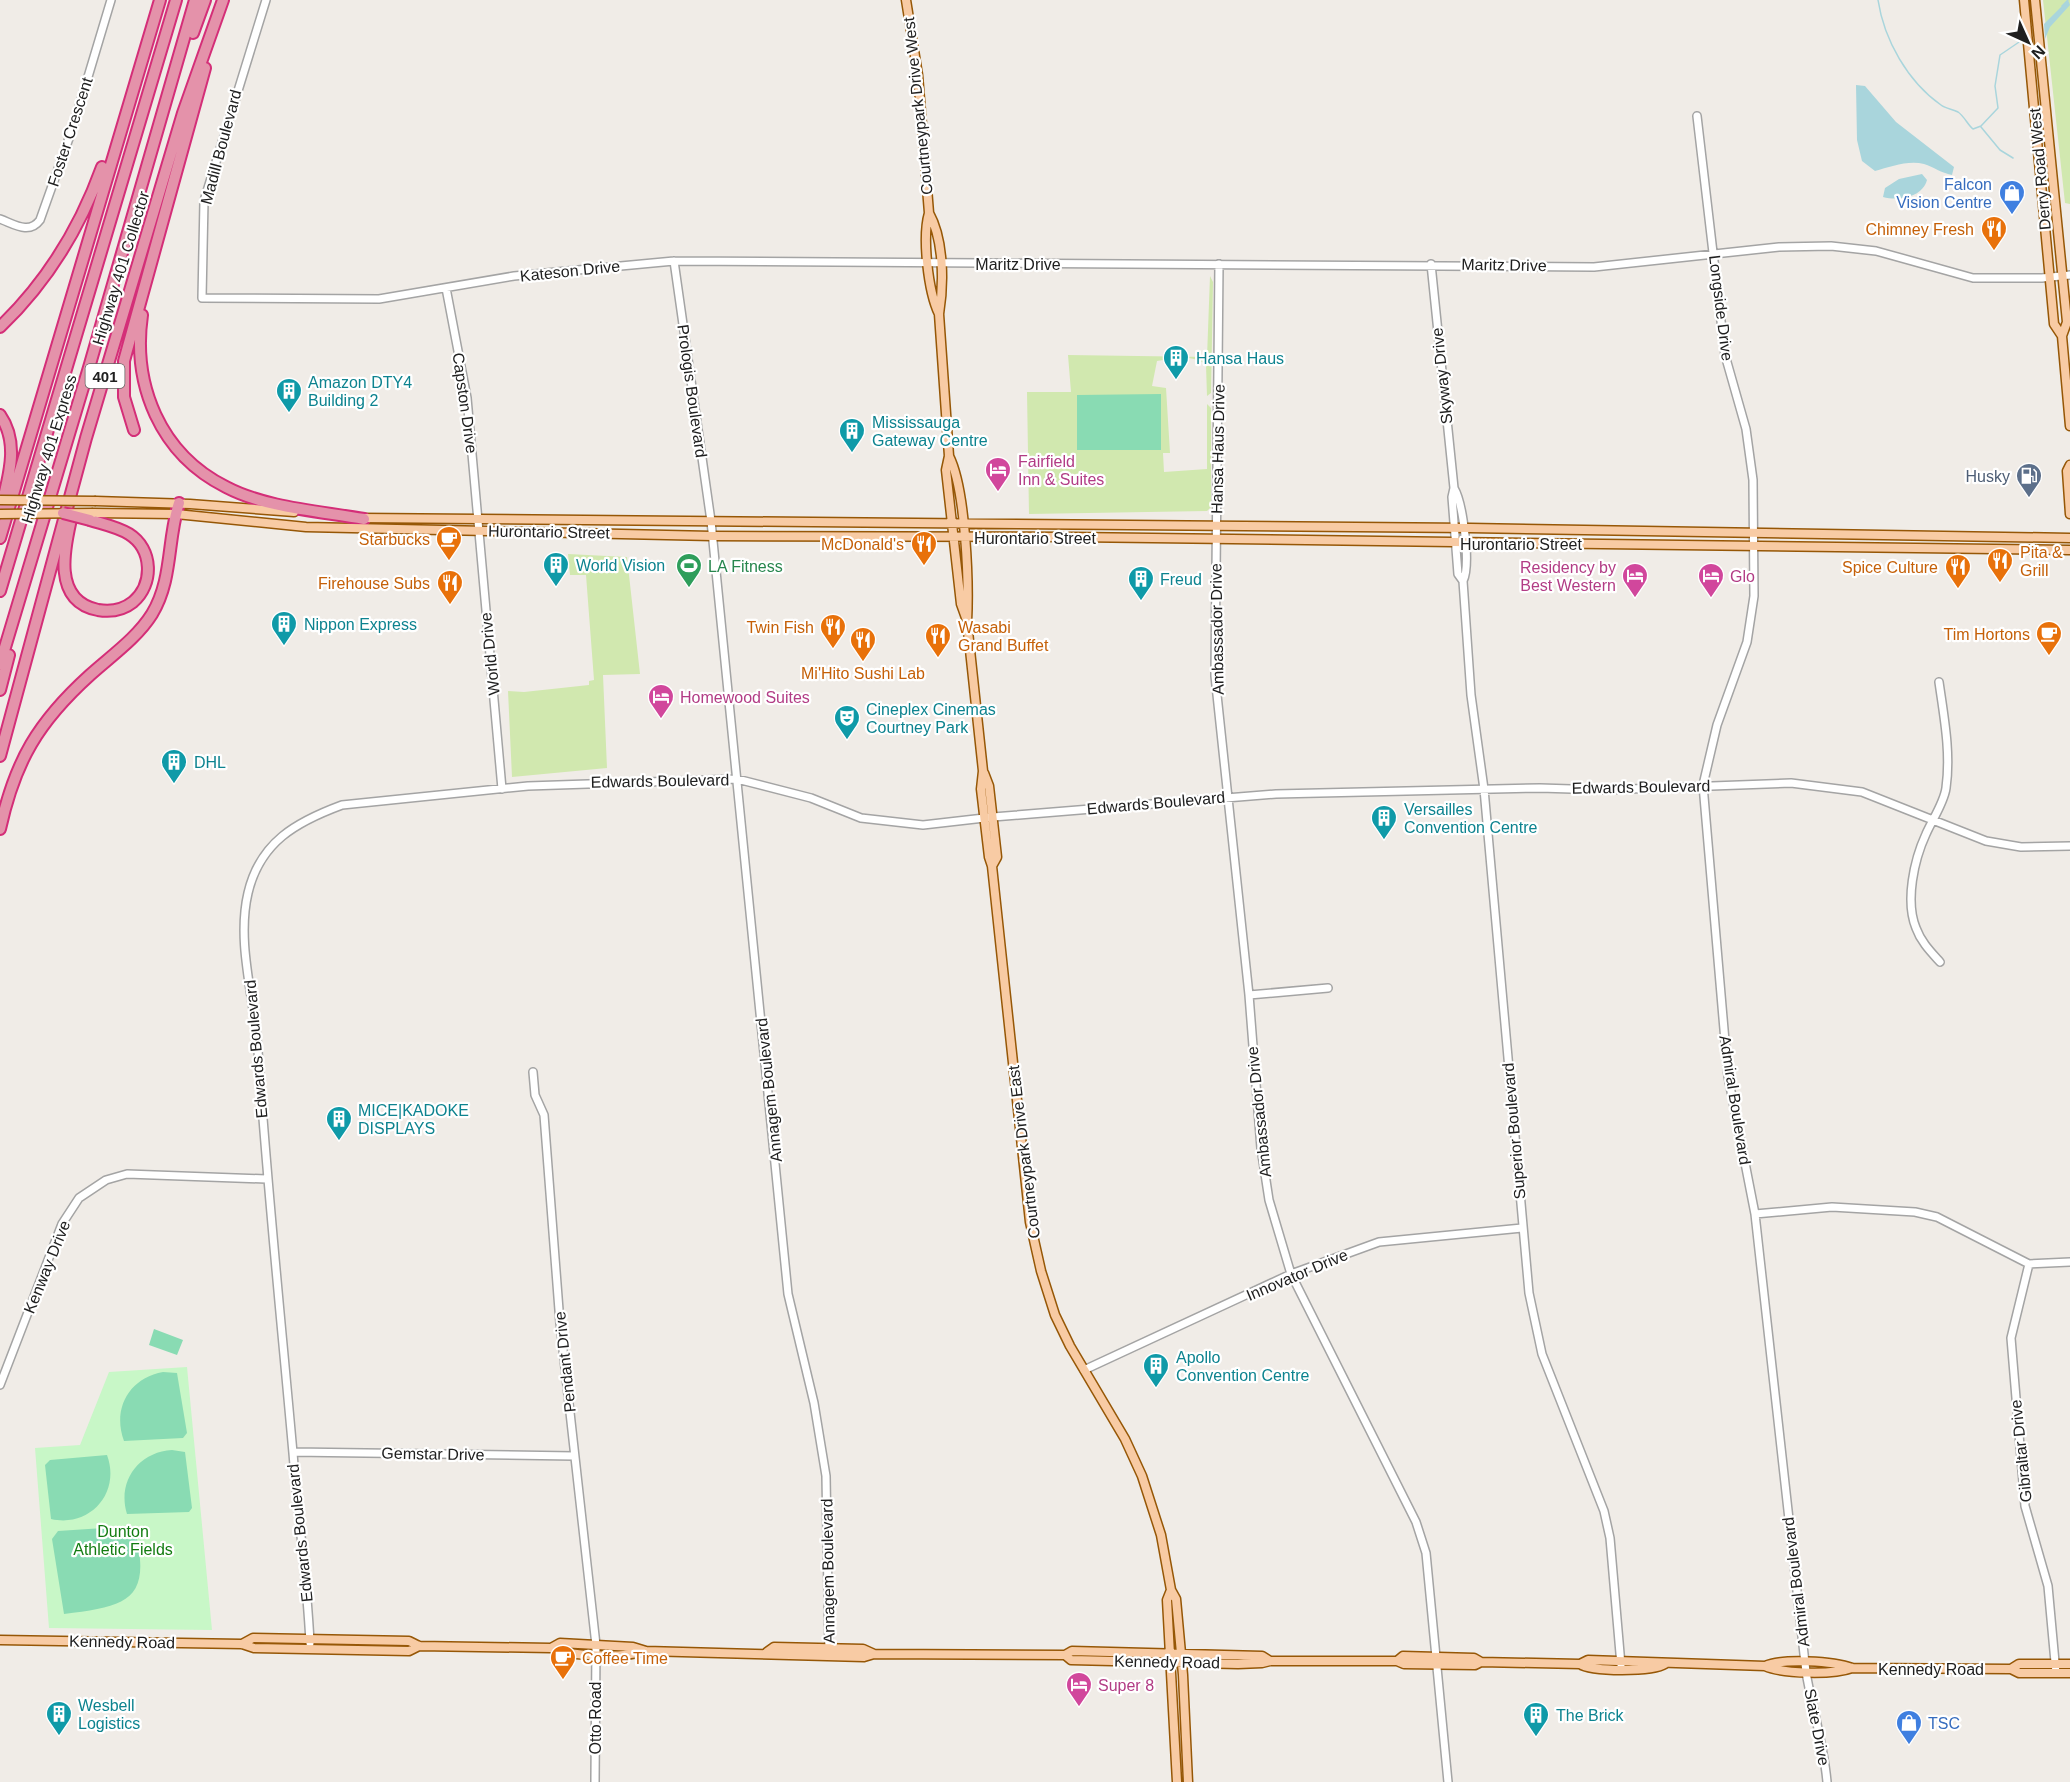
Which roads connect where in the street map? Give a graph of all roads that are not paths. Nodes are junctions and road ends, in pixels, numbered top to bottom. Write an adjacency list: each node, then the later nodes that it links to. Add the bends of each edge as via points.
1 (111, 0): 17 (street, Foster Crescent, via 40,220 27,228)
2 (160, 0): 12 (highway)
3 (176, 0): 63 (highway, Highway 401 Express / 401)
4 (195, 0): 11 (highway, Highway 401 Express / 401)
5 (205, 0): 11 (highway)
6 (266, 0): 28 (street, Madill Boulevard, via 204,201)
7 (906, 0): 16 (main road, Courtneypark Drive West, via 918,75)
8 (2024, 0): 13 (main road, Derry Road West)
9 (2035, 0): 14 (main road, Derry Road West)
10 (222, 2): 24 (highway); 35 (highway, Highway 401 Collector / 401, via 183,113)
11 (180, 53): 62 (highway, Highway 401 Express / 401)
12 (128, 102): 30 (highway, via 94,191 73,233 43,279); 54 (highway)
13 (2034, 103): 14 (main road); 26 (main road, Derry Road West)
14 (2046, 103): 25 (main road, Derry Road West)
15 (1697, 116): 18 (street, Longside Drive)
16 (929, 213): 20 (main road, Courtneypark Drive West, via 925,225); 21 (main road, Courtneypark Drive West, via 935,225)
17 (0, 219)
18 (1714, 255): 23 (street, Maritz Drive, via 1594,267); 26 (street, Maritz Drive, via 1842,246 1973,279); 52 (street, Longside Drive, via 1725,355 1746,429 1752,471)
19 (674, 261): 20 (street, Kateson Drive); 27 (street, Kateson Drive, via 514,276); 46 (street, Prologis Boulevard)
20 (929, 263): 21 (street, Kateson Drive); 29 (main road, Courtneypark Drive West, via 933,300)
21 (940, 263): 22 (street, Maritz Drive); 29 (main road, Courtneypark Drive West)
22 (1219, 264): 23 (street, Maritz Drive); 49 (street, Hansa Haus Drive)
23 (1431, 264): 50 (street, Skyway Drive, via 1454,488 1459,496)
24 (151, 269): 34 (highway, via 124,361 124,397); 44 (highway, via 140,332 140,369 151,407 176,448 196,468 227,488 274,503)
25 (2068, 277): 26 (street, Maritz Drive); 31 (main road, Derry Road West, via 2067,322)
26 (2049, 278): 31 (main road, Derry Road West, via 2054,324)
27 (446, 288): 28 (street, Kateson Drive, via 363,300); 45 (street, Capston Drive, via 467,398)
28 (201, 298)
29 (939, 314): 36 (main road, Courtneypark Drive West)
30 (0, 327)
31 (2062, 336): 33 (main road, Derry Road West)
32 (0, 415): 41 (highway, via 7,425 12,447)
33 (2070, 426)
34 (134, 430)
35 (86, 438): 43 (highway, via 83,471 65,548 64,574 69,589 85,605 107,611 122,608 132,603 144,587 148,562 129,534); 68 (highway, Highway 401 Collector / 401)
36 (949, 456): 47 (main road, Courtneypark Drive West, via 946,470); 48 (main road, Courtneypark Drive West, via 956,470)
37 (2070, 465): 42 (main road)
38 (0, 500): 39 (main road, Hurontario Street, bridge, via 96,501)
39 (178, 509): 43 (main road, Hurontario Street); 44 (main road, Hurontario Street); 51 (main road, Hurontario Street, via 306,527); 76 (highway, via 168,572 152,614 46,720 21,760)
40 (63, 513): 41 (main road, bridge); 43 (highway, bridge)
41 (0, 514)
42 (2070, 514)
43 (91, 517)
44 (363, 519): 45 (main road, Hurontario Street)
45 (479, 519): 46 (main road, Hurontario Street); 51 (street, World Drive)
46 (711, 521): 47 (main road, Hurontario Street); 53 (street, Annagem Boulevard)
47 (952, 523): 48 (main road, Hurontario Street); 55 (main road, Courtneypark Drive West)
48 (963, 523): 49 (main road, Hurontario Street); 56 (main road, Courtneypark Drive West)
49 (1217, 526): 50 (main road, Hurontario Street); 58 (street, Ambassador Drive)
50 (1458, 528): 52 (main road, Hurontario Street); 59 (street, Skyway Drive)
51 (480, 531): 53 (main road, Hurontario Street); 71 (street, World Drive)
52 (1752, 533): 57 (main road, Hurontario Street); 60 (street, Admiral Boulevard)
53 (712, 536): 55 (main road, Hurontario Street); 69 (street, Annagem Boulevard)
54 (0, 538)
55 (953, 538): 56 (main road, Hurontario Street); 64 (main road, Courtneypark Drive East, via 961,604)
56 (964, 538): 58 (main road, Hurontario Street); 64 (main road, Courtneypark Drive East, via 970,603)
57 (2070, 538)
58 (1217, 541): 59 (main road, Hurontario Street); 73 (street, Ambassador Drive, via 1215,676)
59 (1460, 544): 60 (main road, Hurontario Street); 72 (street, Superior Boulevard, via 1458,574 1463,581 1471,696)
60 (1753, 547): 61 (main road, Hurontario Street); 70 (street, Admiral Boulevard, via 1754,596 1747,642 1717,725)
61 (2070, 550)
62 (33, 556): 65 (highway, Highway 401 Express / 401); 67 (highway)
63 (0, 591)
64 (967, 620): 74 (main road, Courtneypark Drive East, via 983,771 981,789)
65 (0, 664)
66 (1939, 682): 75 (street, via 1946,790)
67 (0, 690)
68 (0, 756)
69 (737, 779): 71 (street, Edwards Boulevard); 74 (street, Edwards Boulevard, via 811,798 861,818 923,825); 95 (street, Annagem Boulevard, via 788,1294 814,1403 826,1476)
70 (1703, 785): 72 (street, Edwards Boulevard, via 1603,790); 75 (street, Edwards Boulevard, via 1791,783 1853,790); 83 (street, Admiral Boulevard, via 1728,1076)
71 (502, 789): 82 (street, Edwards Boulevard, via 342,805 292,827 257,868 248,892 244,922 257,1036)
72 (1484, 789): 73 (street, Edwards Boulevard); 84 (street, Superior Boulevard)
73 (1227, 796): 74 (street, Edwards Boulevard); 80 (street, Ambassador Drive)
74 (989, 817): 88 (main road, Courtneypark Drive East, via 988,857 1030,1222 1055,1315)
75 (1932, 821): 77 (street, Edwards Boulevard, via 1986,841 2021,847); 78 (street, via 1912,872 1912,900 1915,927)
76 (0, 829)
77 (2070, 846)
78 (1940, 962)
79 (1328, 987): 80 (street)
80 (1249, 995): 87 (street, Ambassador Drive, via 1261,1148 1269,1200)
81 (533, 1072): 91 (street, Pendant Drive, via 547,1140)
82 (266, 1179): 89 (street, Kenway Drive, via 127,1174 106,1180 79,1198 62,1224); 90 (street, Edwards Boulevard)
83 (1755, 1214): 86 (street, via 1832,1207 1915,1212 1937,1217); 100 (street, Admiral Boulevard)
84 (1522, 1228): 87 (street, Innovator Drive, via 1379,1242); 99 (street, Superior Boulevard, via 1539,1342 1604,1511 1610,1538)
85 (2070, 1262): 86 (street)
86 (2029, 1264): 101 (street, Gibraltar Drive, via 2010,1338 2025,1506 2048,1586)
87 (1291, 1274): 88 (street, Innovator Drive); 97 (street, Ambassador Drive, via 1416,1522 1426,1552)
88 (1084, 1370): 96 (main road, Courtneypark Drive East, via 1142,1476 1176,1599)
89 (0, 1384)
90 (293, 1452): 91 (street, Gemstar Drive); 93 (street, Edwards Boulevard)
91 (574, 1456): 94 (street, Pendant Drive)
92 (1, 1640): 93 (main road, Kennedy Road, via 242,1644 253,1638)
93 (310, 1644): 94 (main road, Kennedy Road, via 409,1641 419,1646 550,1647 560,1643)
94 (596, 1649): 95 (main road, Kennedy Road, via 634,1655 646,1651 775,1655); 103 (street, Otto Road)
95 (829, 1652): 96 (main road, Kennedy Road, via 864,1657 1065,1655 1072,1651)
96 (1177, 1658): 97 (main road, Kennedy Road, via 1262,1656 1270,1660 1396,1661 1404,1665); 104 (main road, Courtneypark Drive East); 105 (main road, Courtneypark Drive East)
97 (1437, 1661): 99 (main road, Kennedy Road, via 1474,1665 1580,1664 1588,1660); 106 (street, Ambassador Drive)
98 (2070, 1664): 101 (main road, Kennedy Road)
99 (1621, 1665): 100 (main road, Kennedy Road, via 1658,1661 1765,1666 1774,1670)
100 (1806, 1667): 101 (main road, Kennedy Road, via 1842,1672 1852,1668 2019,1672); 107 (street, Slate Drive)
101 (2056, 1669): 102 (main road, Kennedy Road)
102 (2070, 1673)
103 (595, 1782)
104 (1177, 1782)
105 (1188, 1782)
106 (1448, 1782)
107 (1827, 1782)

